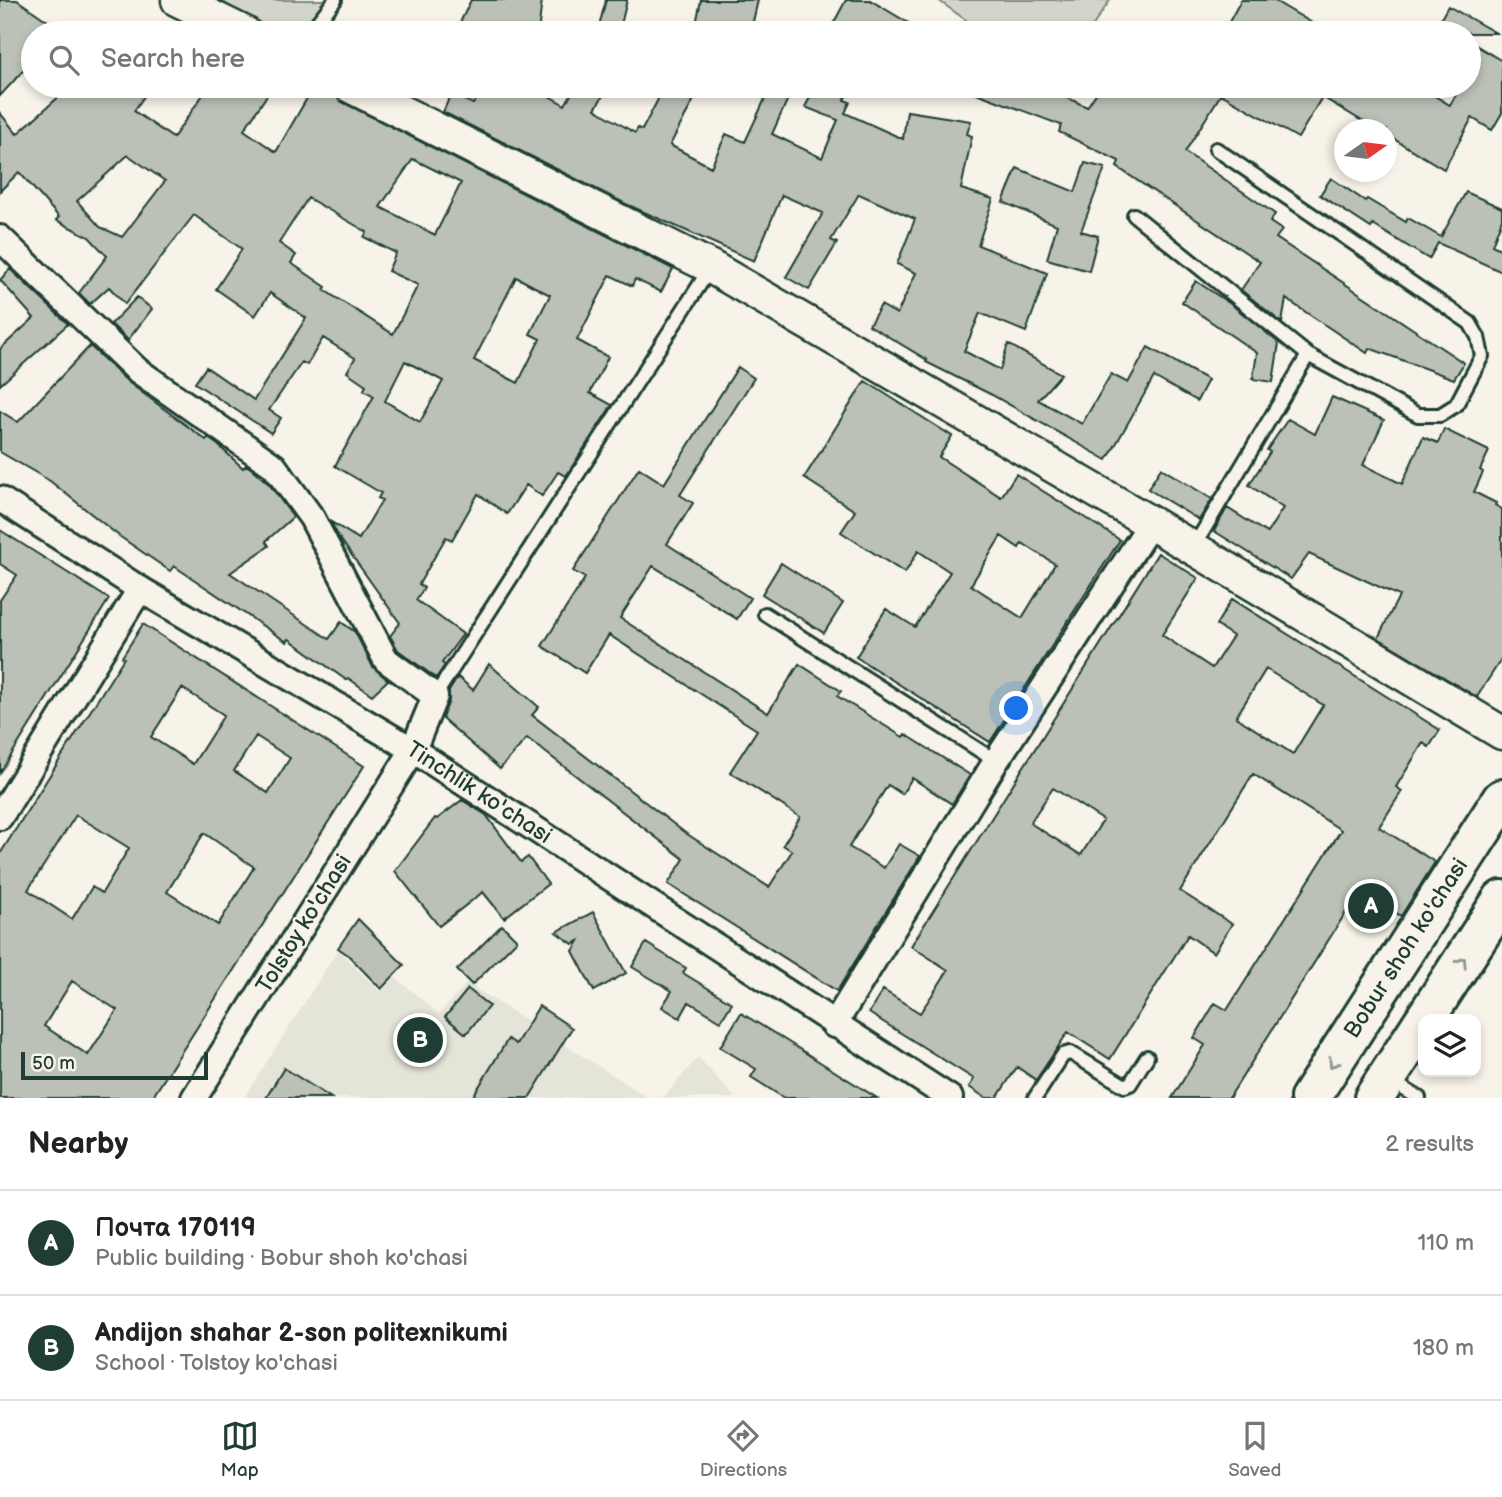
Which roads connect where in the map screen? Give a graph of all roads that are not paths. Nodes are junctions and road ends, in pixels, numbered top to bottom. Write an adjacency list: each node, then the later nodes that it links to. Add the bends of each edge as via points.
1 (178, 0): 3 (street)
2 (335, 0): 4 (lane)
3 (221, 21)
4 (318, 21)
5 (374, 98): 9 (street)
6 (1216, 149): 10 (lane, via 1470,323 1482,356 1455,405 1440,415 1418,415)
7 (1134, 215): 10 (lane)
8 (0, 238): 16 (street, via 137,370 274,466 312,518 386,660)
9 (711, 267): 12 (street); 16 (lane)
10 (1308, 355): 13 (lane)
11 (0, 499): 14 (street, Tinchlik ko'chasi)
12 (1151, 523): 13 (street); 19 (street)
13 (1193, 549): 17 (street)
14 (140, 589): 18 (street, Tinchlik ko'chasi); 21 (street)
15 (765, 614): 19 (lane)
16 (435, 696): 18 (street, Tolstoy ko'chasi)
17 (1499, 725)
18 (413, 750): 24 (street, Tinchlik ko'chasi); 28 (street, Tolstoy ko'chasi)
19 (996, 761): 24 (street)
20 (1502, 799): 31 (main road, Bobur shoh ko'chasi, one-way to 31)
21 (0, 817)
22 (1502, 900): 23 (main road, one-way to 22)
23 (1429, 1014)
24 (834, 1025): 29 (street, Tinchlik ko'chasi)
25 (1418, 1030): 27 (main road)
26 (1147, 1057): 30 (lane, via 1125,1087 1074,1055 1063,1055)
27 (1380, 1088): 32 (lane)
28 (194, 1098)
29 (950, 1098)
30 (1035, 1098)
31 (1310, 1098)
32 (1419, 1098)

